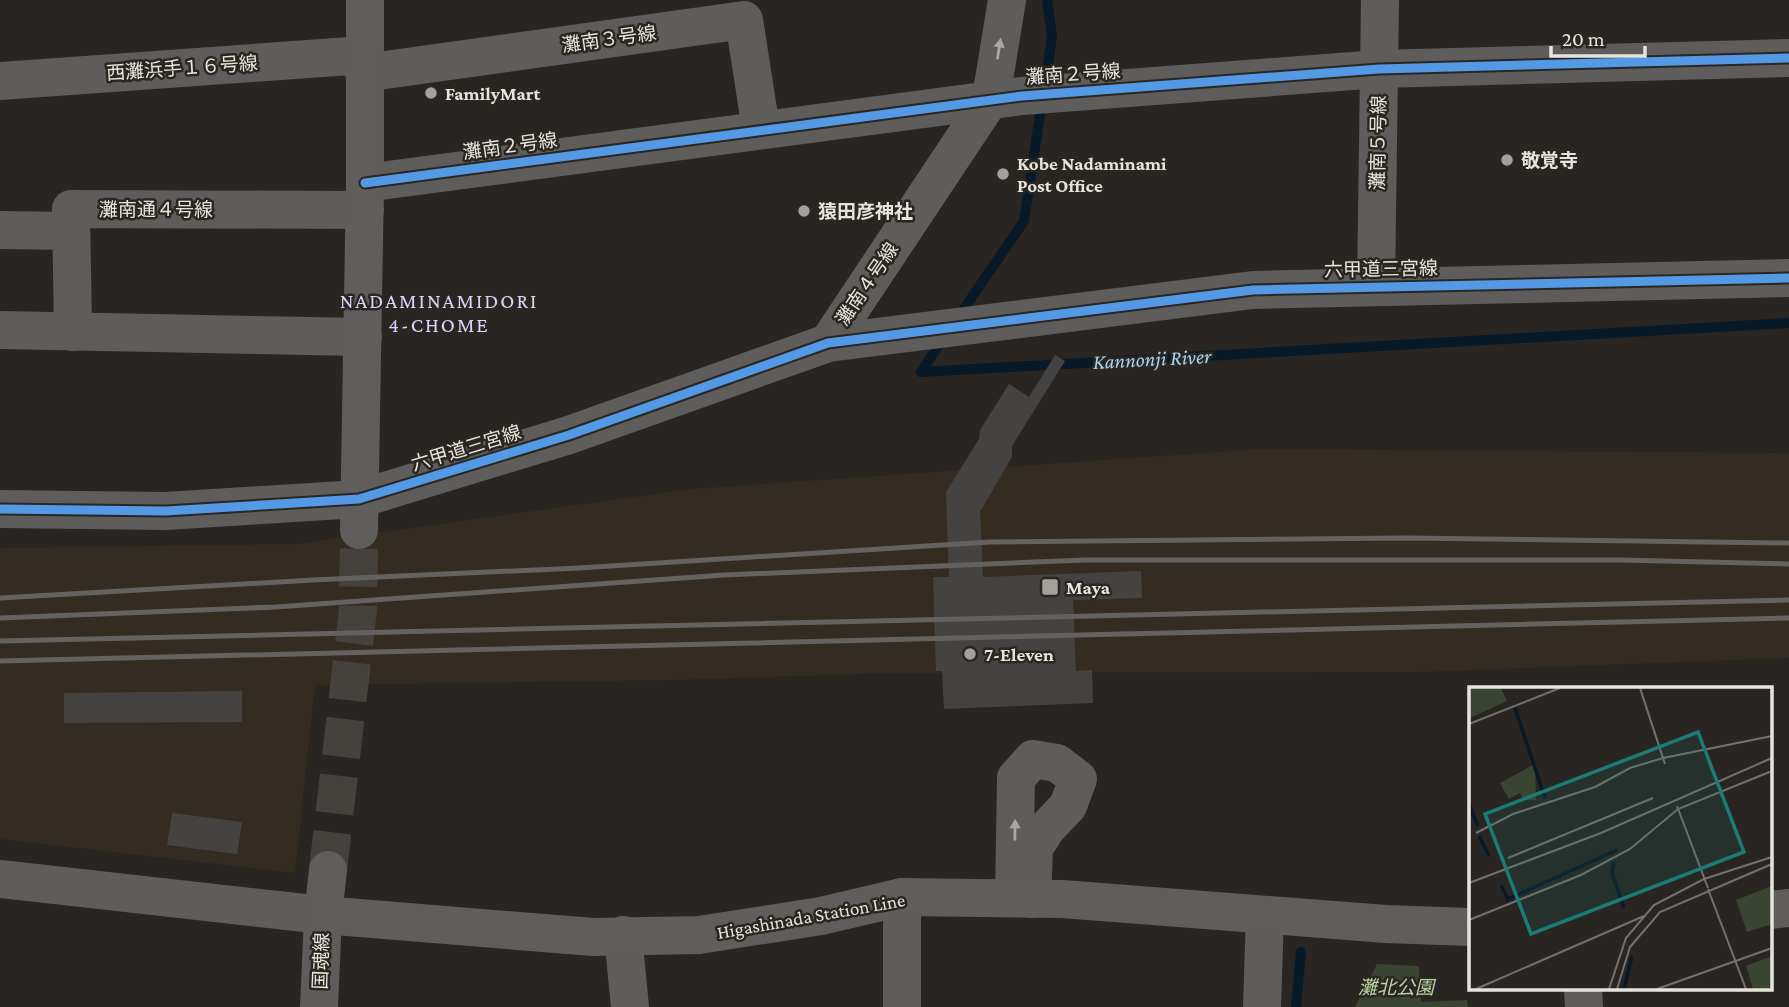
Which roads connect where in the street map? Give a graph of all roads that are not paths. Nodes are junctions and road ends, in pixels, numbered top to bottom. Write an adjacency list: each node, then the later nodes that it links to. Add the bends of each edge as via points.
1 (365, 0): 5 (main road)
2 (1007, 0): 8 (street, 灘南４号線, one-way to 2)
3 (1380, 0): 6 (street, 灘南５号線)
4 (1789, 58): 6 (street, 灘南２号線)
5 (364, 64): 7 (street, 西灘浜手１６号線); 9 (street, 灘南３号線, via 744,20); 10 (main road)
6 (1379, 69): 8 (street, 灘南２号線); 14 (street, 灘南５号線)
7 (0, 81)
8 (1006, 97): 9 (street, 灘南２号線); 18 (street, 灘南４号線)
9 (761, 129): 10 (street, 灘南２号線)
10 (365, 196): 12 (street, 灘南通４号線, via 71,209); 17 (main road)
11 (0, 230): 12 (street)
12 (71, 231): 16 (street)
13 (1789, 278): 14 (street, 六甲道三宮線)
14 (1377, 286): 18 (street, 六甲道三宮線, via 1253,290)
15 (0, 330): 16 (street)
16 (73, 331): 17 (street)
17 (363, 337): 20 (main road)
18 (828, 342): 20 (street, 六甲道三宮線)
19 (0, 509): 20 (street, 六甲道三宮線)
20 (359, 514)
21 (328, 870): 24 (main road)
22 (0, 879): 24 (street)
23 (902, 897): 25 (main road, Higashinada Station Line, via 1088,899); 27 (main road, Higashinada Station Line, via 821,916 699,935); 30 (street)
24 (323, 915): 27 (main road, Higashinada Station Line, via 593,937); 28 (street, 国魂線)
25 (1265, 915): 26 (main road, Higashinada Station Line); 31 (street)
26 (1469, 927)
27 (623, 935): 29 (street)
28 (319, 1007)
29 (630, 1007)
30 (902, 1007)
31 (1262, 1007)

